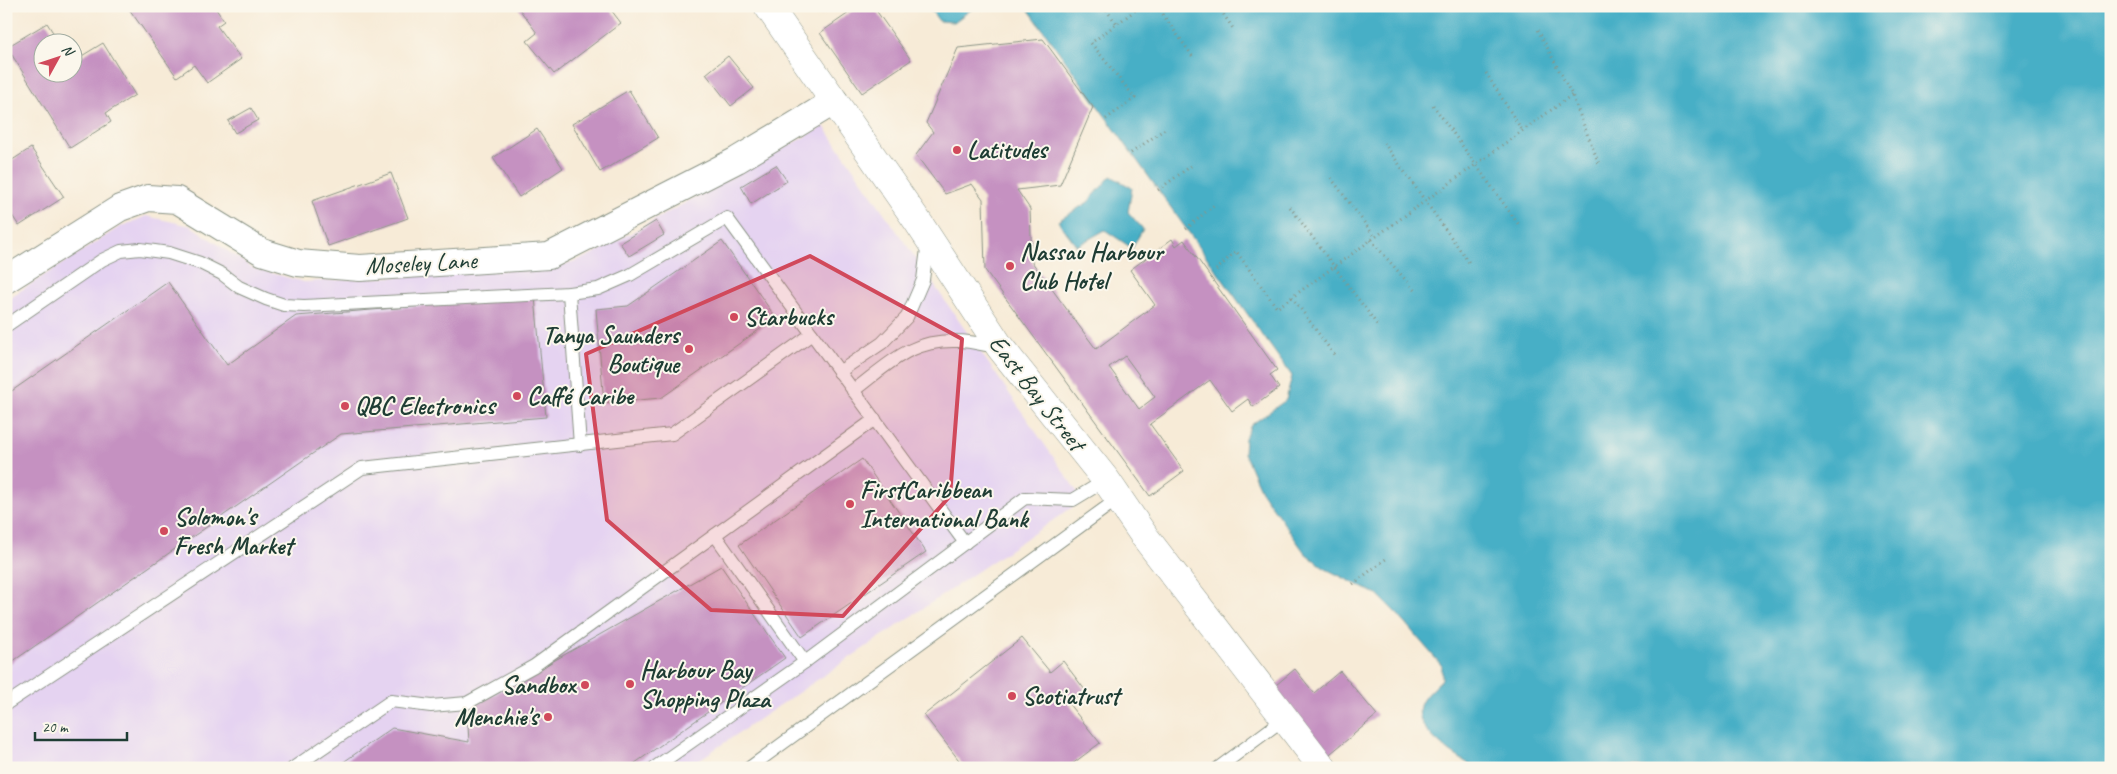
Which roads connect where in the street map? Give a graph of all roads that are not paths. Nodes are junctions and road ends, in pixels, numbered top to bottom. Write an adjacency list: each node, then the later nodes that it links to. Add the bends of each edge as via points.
1 (768, 6): 2 (highway, East Bay Street)
2 (835, 101): 3 (highway, East Bay Street); 4 (street, Moseley Lane, via 738,160 549,256 360,268 298,262 262,252 177,200 148,198 120,208)
3 (928, 238): 8 (highway, East Bay Street); 9 (lane, via 923,280 907,318 882,343)
4 (6, 280)
5 (569, 293): 6 (lane, via 284,305 239,287 200,263 170,253 140,249 121,251 102,260); 7 (lane, via 598,289 630,275 727,218); 12 (lane)
6 (6, 326)
7 (812, 334): 9 (lane); 12 (lane, via 672,434)
8 (1000, 347): 10 (lane, via 959,340 926,343 907,350); 13 (highway, East Bay Street)
9 (839, 372): 10 (lane)
10 (853, 391): 11 (lane)
11 (875, 419): 14 (lane); 15 (lane)
12 (580, 445): 17 (lane, via 362,468)
13 (1112, 489): 15 (lane, via 1073,500 1025,498); 18 (highway, East Bay Street, via 1145,537); 21 (lane)
14 (715, 535): 16 (lane); 19 (lane, via 534,666 467,704 431,706 391,701)
15 (965, 543): 16 (lane)
16 (805, 662): 20 (lane)
17 (6, 704)
18 (1285, 718): 22 (lane); 23 (highway, East Bay Street)
19 (293, 768)
20 (654, 768)
21 (749, 768)
22 (1218, 768)
23 (1323, 768)

